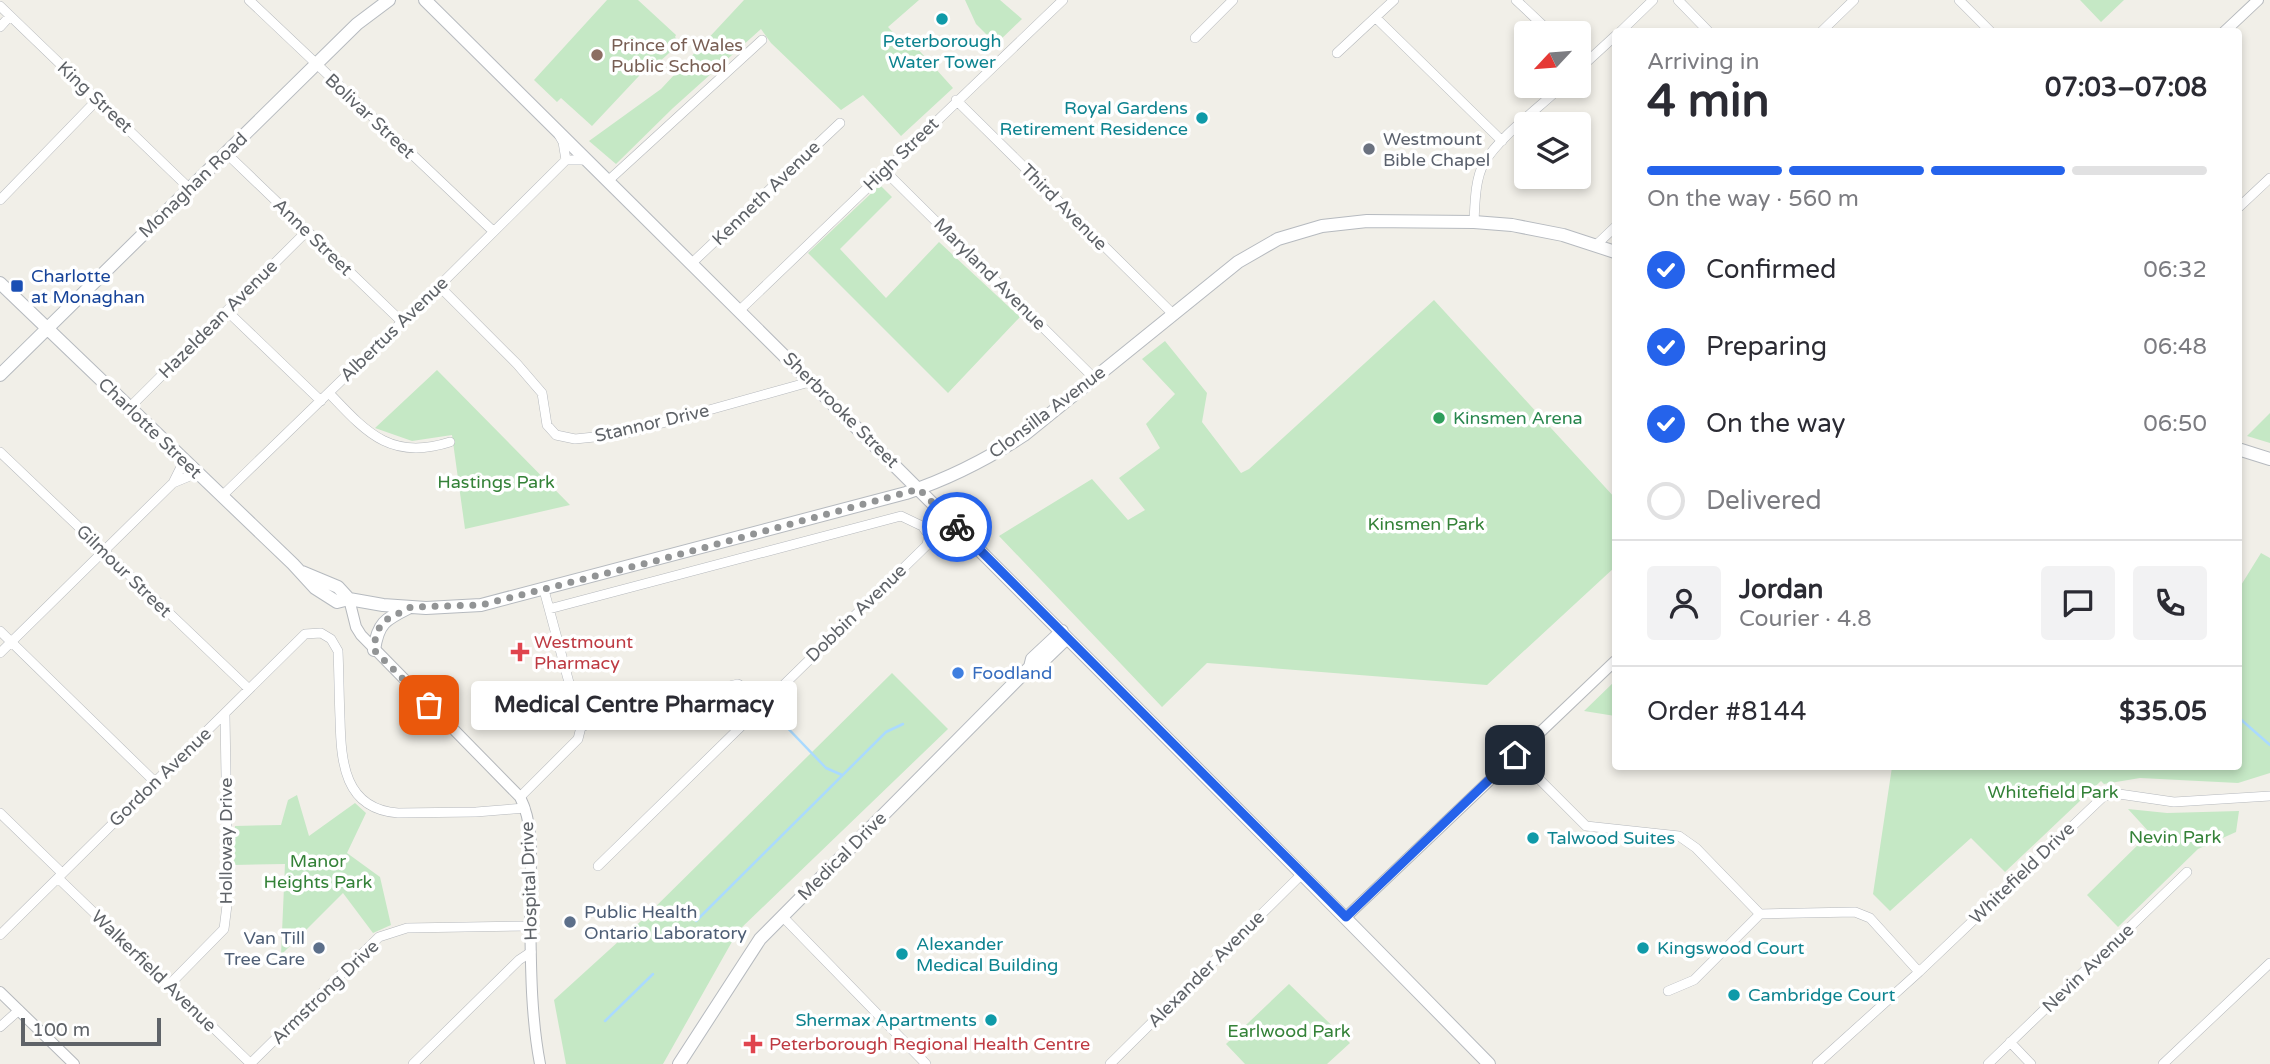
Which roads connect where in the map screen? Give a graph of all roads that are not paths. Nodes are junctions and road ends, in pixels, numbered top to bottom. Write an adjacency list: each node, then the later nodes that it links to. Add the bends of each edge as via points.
1 (249, 0): 28 (street, Bolivar Street)
2 (389, 0): 28 (main road, Monaghan Road)
3 (425, 0): 33 (main road, Sherbrooke Street)
4 (1063, 0): 31 (street, High Street)
5 (1233, 0): 23 (street)
6 (1394, 0): 15 (street)
7 (1516, 0): 16 (street)
8 (1653, 0): 18 (street)
9 (1678, 0): 19 (street)
10 (1854, 0): 20 (street)
11 (1959, 0): 21 (street)
12 (2258, 0): 22 (street)
13 (0, 6): 14 (street, King Street)
14 (10, 16): 17 (street); 30 (street, King Street)
15 (1376, 18): 26 (street); 34 (street)
16 (1538, 21)
17 (0, 26)
18 (1624, 28)
19 (1705, 28)
20 (1825, 28)
21 (1987, 28)
22 (2228, 28)
23 (1195, 38)
24 (1612, 38): 27 (street)
25 (762, 40): 40 (street)
26 (1337, 53)
27 (1591, 56)
28 (316, 65): 35 (main road, Monaghan Road); 47 (street, Bolivar Street)
29 (1549, 98): 34 (street)
30 (97, 100): 41 (street, King Street); 42 (street)
31 (956, 100): 38 (street, High Street); 55 (street, Third Avenue)
32 (839, 123): 50 (street, Kenneth Avenue)
33 (554, 128): 36 (street); 37 (main road, Sherbrooke Street)
34 (1502, 141): 44 (street, via 1484,163 1477,181)
35 (226, 153): 41 (main road, Monaghan Road); 46 (street, Anne Street)
36 (565, 160): 37 (street); 47 (street, Albertus Avenue)
37 (589, 160): 40 (main road, Sherbrooke Street)
38 (885, 171): 53 (street, High Street); 59 (street, Maryland Avenue)
39 (2270, 178): 43 (street)
40 (609, 180): 50 (main road, Sherbrooke Street)
41 (190, 188): 57 (main road, Monaghan Road)
42 (0, 201)
43 (2242, 204)
44 (1474, 222): 48 (main road, Clonsilla Avenue, via 1563,234); 55 (main road, Clonsilla Avenue, via 1367,220 1322,226 1278,239 1238,262)
45 (1612, 230): 48 (street)
46 (307, 231): 54 (street, Hazeldean Avenue); 56 (street, Anne Street)
47 (492, 231): 52 (street, Albertus Avenue)
48 (1595, 246): 49 (main road, Clonsilla Avenue)
49 (1612, 251)
50 (693, 262): 53 (main road, Sherbrooke Street)
51 (0, 283): 57 (main road, Charlotte Street)
52 (439, 286): 56 (street, Albertus Avenue); 60 (street, Stannor Drive, via 542,393 547,425 556,435 575,439 623,434)
53 (741, 309): 60 (main road, Sherbrooke Street)
54 (226, 311): 62 (street); 63 (street, Hazeldean Avenue)
55 (1172, 313): 59 (main road, Clonsilla Avenue)
56 (401, 321): 61 (street, Albertus Avenue)
57 (46, 328): 58 (main road, Monaghan Road); 63 (main road, Charlotte Street)
58 (0, 375)
59 (1094, 378): 71 (main road, Clonsilla Avenue, via 990,457)
60 (813, 381): 71 (main road, Sherbrooke Street)
61 (329, 393): 62 (street, Albertus Avenue); 64 (street, via 376,437 402,448 428,449)
62 (321, 401): 72 (street, Albertus Avenue)
63 (129, 408): 68 (main road, Charlotte Street)
64 (450, 442)
65 (2242, 450): 67 (main road)
66 (0, 452): 73 (street, Gilmour Street)
67 (2270, 458)
68 (184, 461): 69 (main road, Charlotte Street); 70 (street)
69 (197, 473): 70 (street); 72 (main road, Charlotte Street)
70 (173, 483): 73 (street)
71 (919, 489): 74 (main road, Clonsilla Avenue); 79 (main road, Sherbrooke Street)
72 (222, 496): 75 (main road, Charlotte Street, via 315,588 337,602)
73 (104, 552): 80 (street); 84 (street, Gilmour Street)
74 (544, 590): 76 (main road, Clonsilla Avenue, via 481,605); 77 (street)
75 (349, 599): 76 (main road, Charlotte Street); 81 (street, Hospital Drive, via 356,627)
76 (411, 607): 81 (main road, via 384,621 376,633)
77 (548, 609): 85 (street, Dobbin Avenue, via 901,516 922,526 929,535 927,545); 87 (street)
78 (0, 631): 80 (street)
79 (1065, 634): 95 (main road, Sherbrooke Street); 98 (main road, Medical Drive, via 1038,666 1030,667)
80 (12, 642): 82 (street); 89 (street)
81 (374, 650): 91 (street, Hospital Drive)
82 (0, 653)
83 (1612, 665): 88 (street)
84 (249, 689): 86 (street, Gordon Avenue); 91 (street, Gordon Avenue, via 305,634 326,635 338,651 343,768 352,788 366,802 398,813 476,812)
85 (765, 701): 87 (street, via 738,684 620,712); 93 (street, Dobbin Avenue)
86 (225, 715): 89 (street, Gordon Avenue); 105 (street, Holloway Drive, via 228,897 224,929)
87 (581, 727): 91 (street, via 578,739)
88 (1515, 755): 97 (street, via 1586,826 1679,836); 99 (street)
89 (155, 782): 96 (street, Gordon Avenue)
90 (2270, 796): 104 (street, Whitefield Drive, via 2174,802 2104,796)
91 (523, 802): 100 (street, Hospital Drive, via 530,828)
92 (0, 813): 96 (street, Walkerfield Avenue)
93 (598, 866)
94 (2187, 872): 110 (street, Nevin Avenue)
95 (1302, 874): 99 (main road, Sherbrooke Street); 117 (street, Alexander Avenue)
96 (60, 876): 101 (street, Gordon Avenue); 105 (street, Walkerfield Avenue)
97 (1760, 914): 104 (street, via 1856,912 1870,918); 106 (street, via 1694,980)
98 (782, 916): 115 (main road, Medical Drive, via 760,939); 116 (street)
99 (1346, 917): 118 (main road, Sherbrooke Street)
100 (531, 926): 102 (street, Hospital Drive); 112 (street, Armstrong Drive, via 407,928 379,937)
101 (0, 935)
102 (531, 952): 113 (street); 114 (street, Hospital Drive, via 534,1034)
103 (2270, 963): 122 (street)
104 (1919, 972): 119 (street, Whitefield Drive)
105 (169, 986): 112 (street, Walkerfield Avenue)
106 (1668, 991)
107 (0, 992): 108 (street)
108 (19, 1010): 109 (street); 111 (street)
109 (0, 1027)
110 (2010, 1042): 120 (street, Nevin Avenue); 121 (street)
111 (74, 1064)
112 (250, 1064)
113 (413, 1064)
114 (540, 1064)
115 (679, 1064)
116 (926, 1064)
117 (1110, 1064)
118 (1489, 1064)
119 (1817, 1064)
120 (1988, 1064)
121 (2031, 1064)
122 (2163, 1064)

